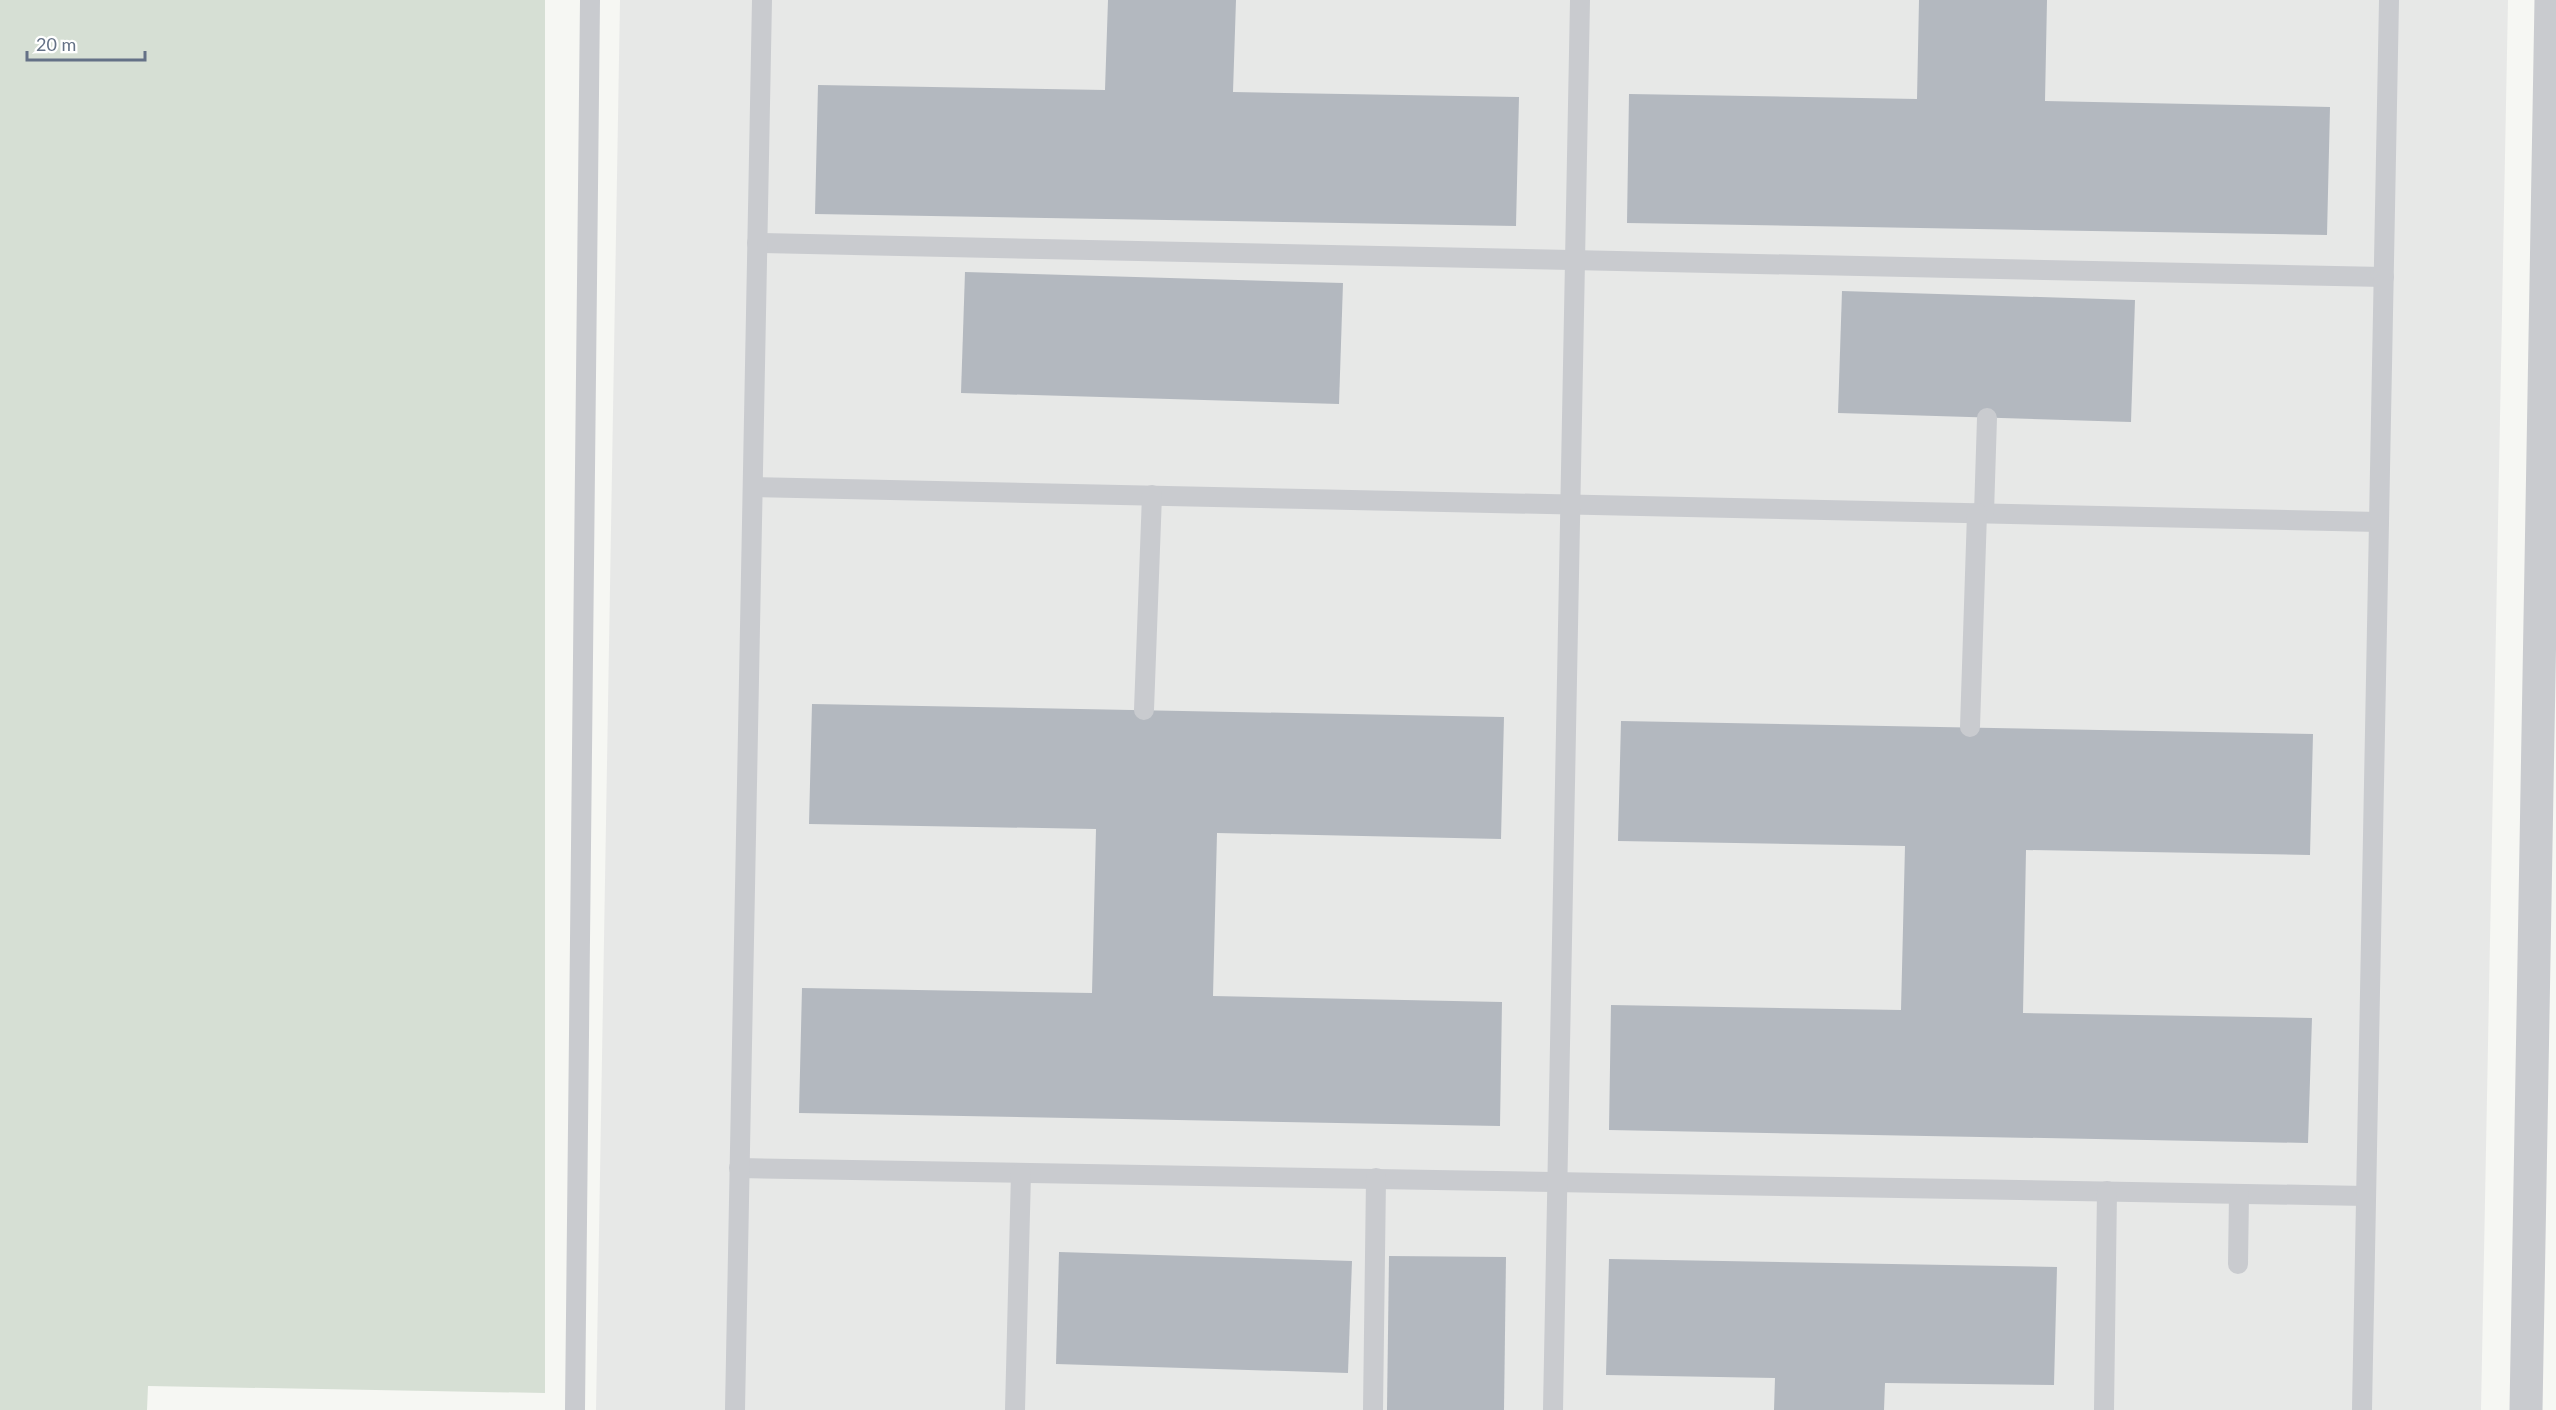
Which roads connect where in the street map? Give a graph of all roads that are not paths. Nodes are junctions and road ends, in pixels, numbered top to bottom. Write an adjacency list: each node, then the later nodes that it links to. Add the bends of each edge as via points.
1 (590, 0): 26 (lane)
2 (762, 0): 6 (lane)
3 (1580, 0): 7 (lane)
4 (2390, 0): 8 (lane)
5 (2551, 0): 9 (street)
6 (758, 243): 7 (lane); 11 (lane)
7 (1575, 260): 8 (lane); 13 (lane)
8 (2384, 277): 15 (lane)
9 (2551, 321): 33 (street)
10 (1987, 418): 14 (lane)
11 (753, 487): 12 (lane); 18 (lane)
12 (1152, 495): 13 (lane); 16 (lane)
13 (1570, 504): 14 (lane); 21 (lane)
14 (1981, 513): 15 (lane); 17 (lane)
15 (2379, 522): 24 (lane)
16 (1144, 710)
17 (1970, 727)
18 (739, 1167): 19 (lane); 27 (lane)
19 (1021, 1173): 20 (lane); 28 (lane)
20 (1376, 1178): 21 (lane); 29 (lane)
21 (1558, 1182): 22 (lane); 30 (lane)
22 (2107, 1191): 23 (lane); 31 (lane)
23 (2239, 1194): 24 (lane); 25 (lane)
24 (2366, 1196): 32 (lane)
25 (2238, 1264)
26 (575, 1410)
27 (735, 1410)
28 (1016, 1410)
29 (1373, 1410)
30 (1553, 1410)
31 (2104, 1410)
32 (2362, 1410)
33 (2526, 1410)

